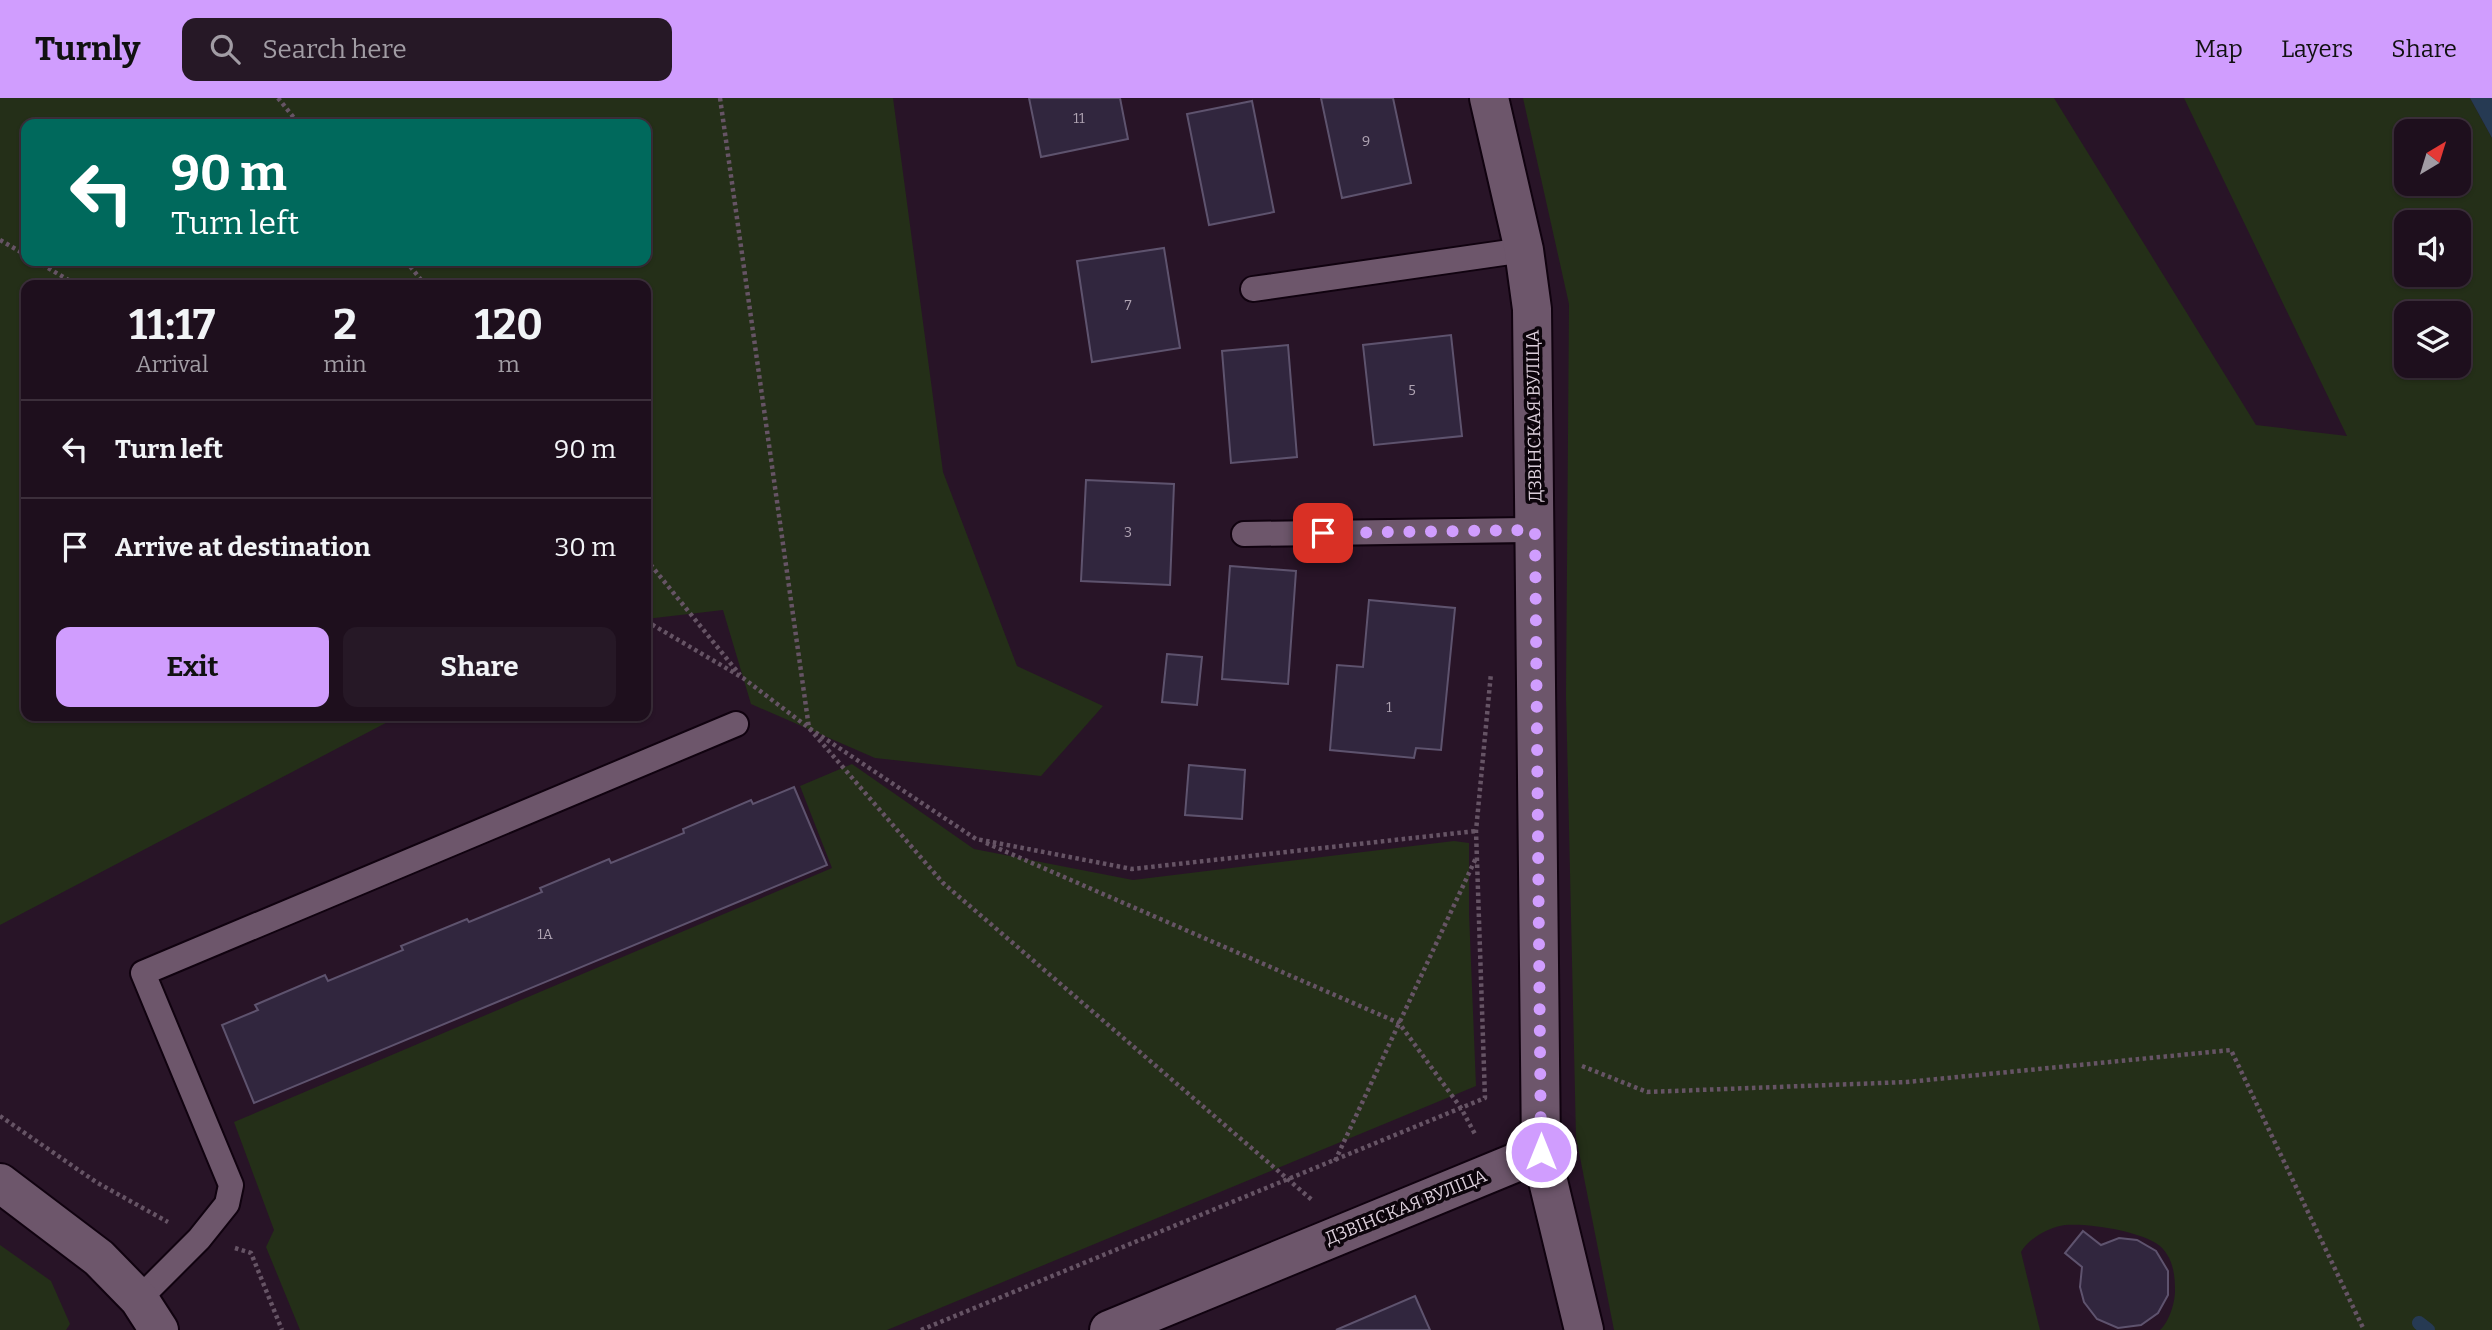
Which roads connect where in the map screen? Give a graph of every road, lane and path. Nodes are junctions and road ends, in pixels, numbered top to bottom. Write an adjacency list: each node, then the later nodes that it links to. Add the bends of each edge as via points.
1 (278, 98): 4 (path)
2 (720, 98): 20 (path)
3 (1489, 98): 6 (street, ДЗВІНСКАЯ ВУЛІЦА)
4 (295, 119)
5 (0, 240): 7 (path)
6 (1524, 250): 12 (lane); 13 (street, ДЗВІНСКАЯ ВУЛІЦА, via 1532,309)
7 (21, 252)
8 (45, 266): 10 (path)
9 (410, 266): 11 (path)
10 (68, 280)
11 (421, 280)
12 (1253, 289)
13 (1535, 530): 14 (lane); 25 (street, ДЗВІНСКАЯ ВУЛІЦА)
14 (1244, 534)
15 (651, 565): 18 (path)
16 (651, 624): 18 (path)
17 (1491, 667): 21 (path)
18 (743, 678): 20 (path)
19 (736, 724): 34 (lane, via 143,973 231,1185 227,1204)
20 (809, 728): 22 (path); 31 (path, via 943,883)
21 (1476, 831): 22 (path, via 1132,869); 23 (path)
22 (976, 839): 24 (path)
23 (1476, 857): 24 (path); 26 (path, via 1485,1098)
24 (1399, 1023): 26 (path); 29 (path)
25 (1542, 1050): 28 (street, ДЗВІНСКАЯ ВУЛІЦА); 40 (path, via 1647,1092 1908,1082 2231,1051)
26 (1461, 1108): 29 (path); 30 (path)
27 (0, 1116): 34 (path, via 96,1182)
28 (1541, 1152): 30 (street, ДЗВІНСКАЯ ВУЛІЦА); 39 (street)
29 (1335, 1161): 31 (path)
30 (1494, 1171): 33 (street, ДЗВІНСКАЯ ВУЛІЦА)
31 (1289, 1179): 33 (path); 37 (path)
32 (0, 1183): 35 (street, via 99,1258)
33 (1347, 1230): 38 (street, ДЗВІНСКАЯ ВУЛІЦА)
34 (199, 1240): 35 (lane); 36 (path, via 251,1253)
35 (149, 1314)
36 (282, 1330)
37 (921, 1330)
38 (1109, 1330)
39 (1584, 1330)
40 (2364, 1330)

